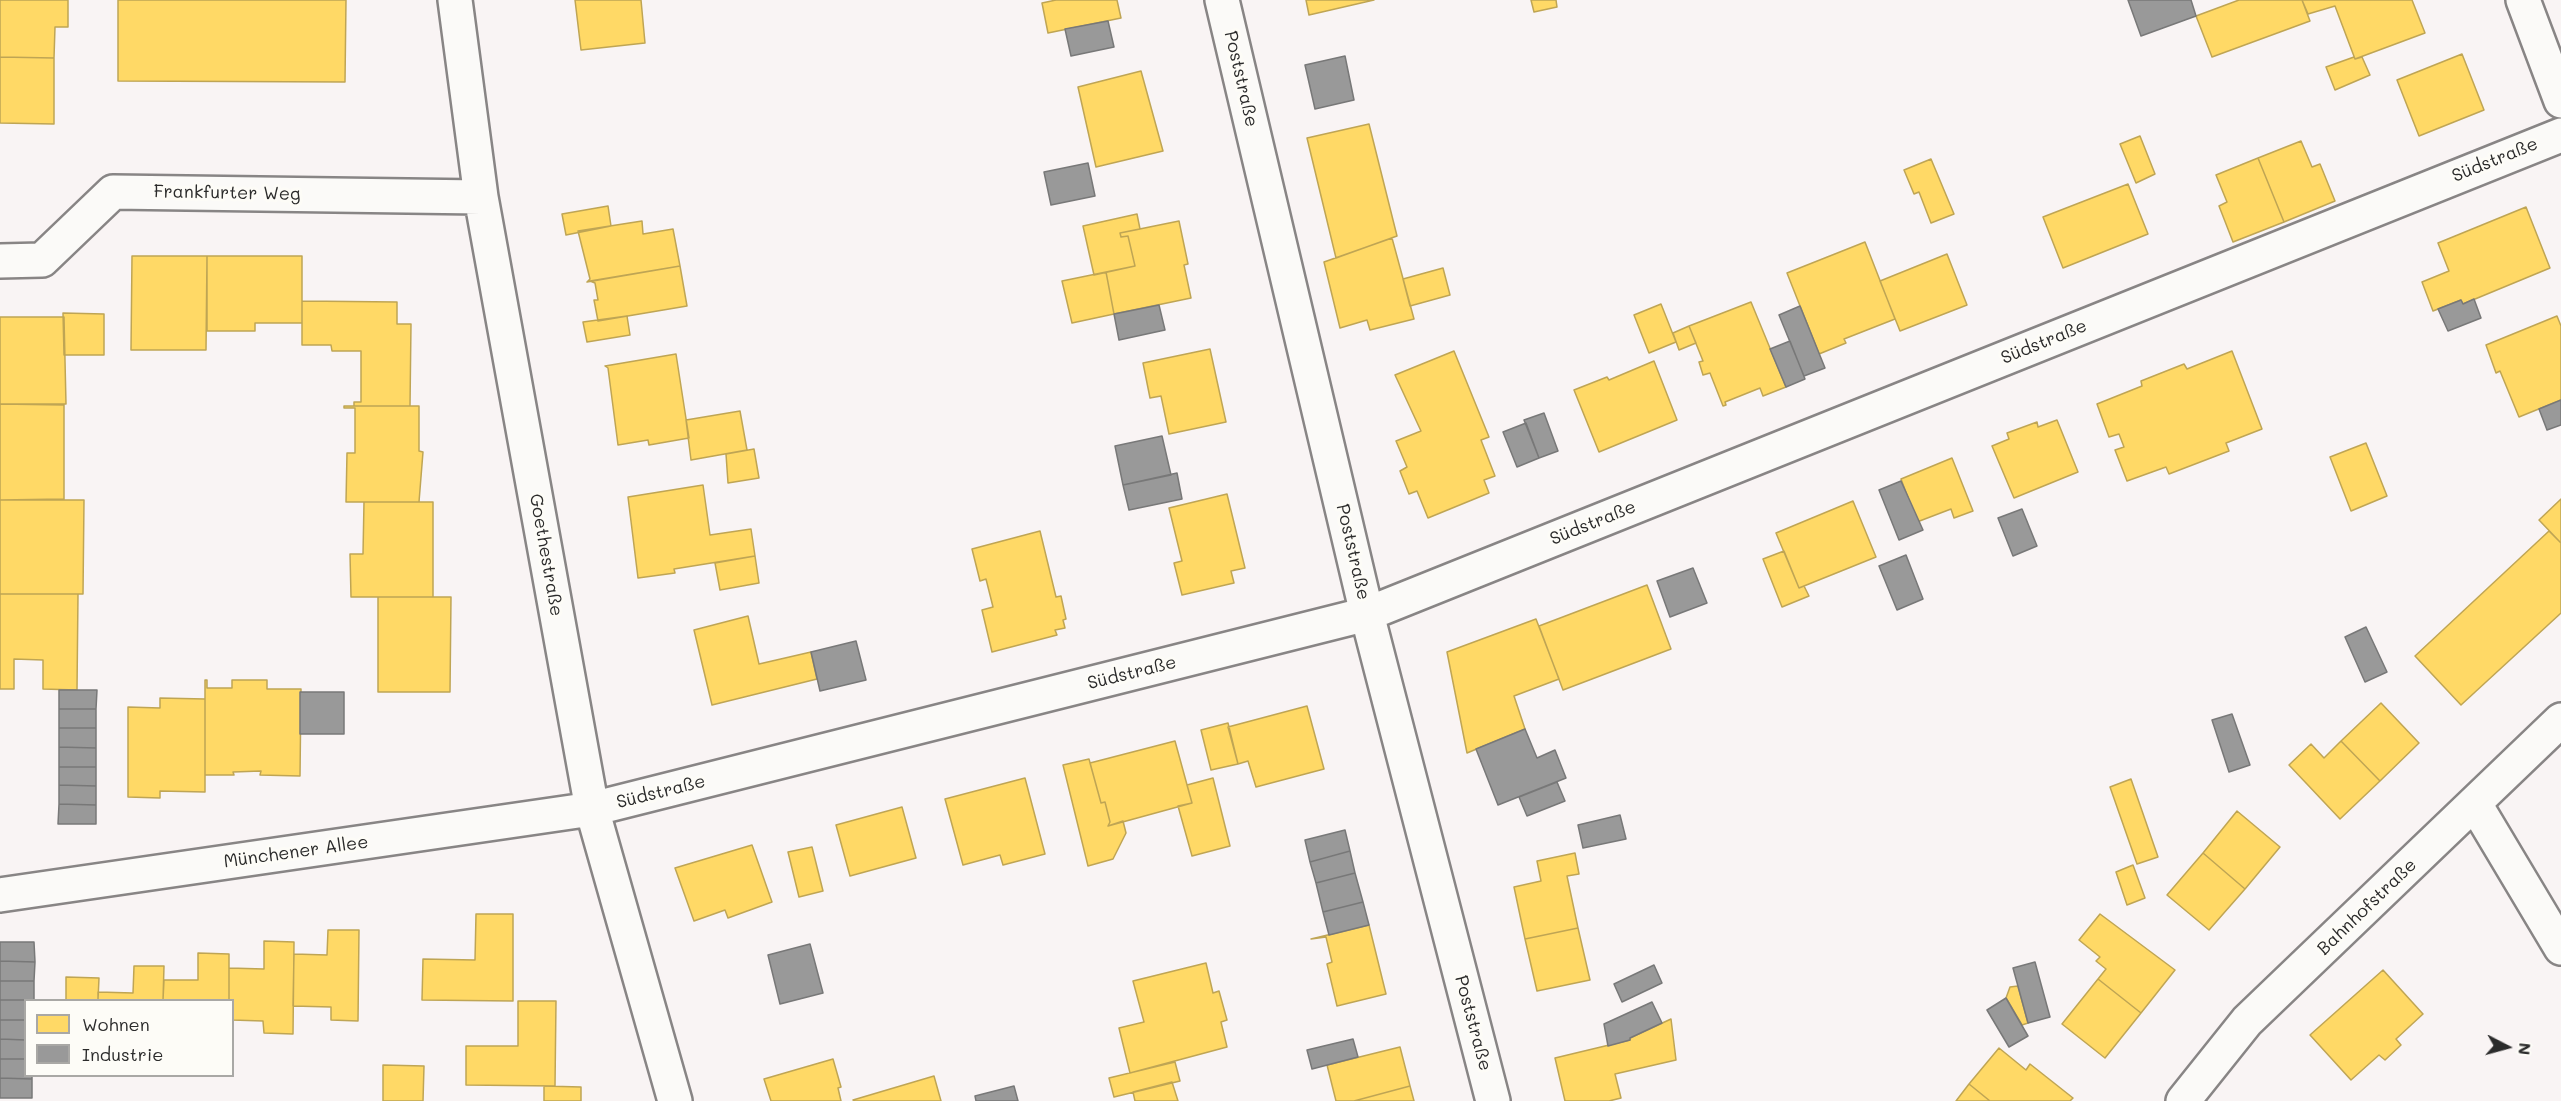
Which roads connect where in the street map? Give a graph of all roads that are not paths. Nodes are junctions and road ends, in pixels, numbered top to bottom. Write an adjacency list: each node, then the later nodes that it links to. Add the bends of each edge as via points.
1 (455, 0): 6 (street, Goethestraße)
2 (1222, 0): 8 (street, Poststraße)
3 (2523, 0): 4 (street)
4 (2561, 101)
5 (2561, 135): 8 (street, Südstraße)
6 (481, 196): 7 (street, Frankfurter Weg, via 112,192 42,260); 11 (street, Goethestraße)
7 (0, 261)
8 (1367, 614): 11 (street, Südstraße); 15 (street, Poststraße)
9 (2561, 720): 10 (street, Bahnhofstraße)
10 (2475, 804): 13 (street); 16 (street, Bahnhofstraße, via 2247,1021)
11 (592, 809): 12 (street, Münchener Allee); 14 (street, Goethestraße)
12 (0, 895)
13 (2561, 948)
14 (675, 1101)
15 (1493, 1101)
16 (2183, 1101)

